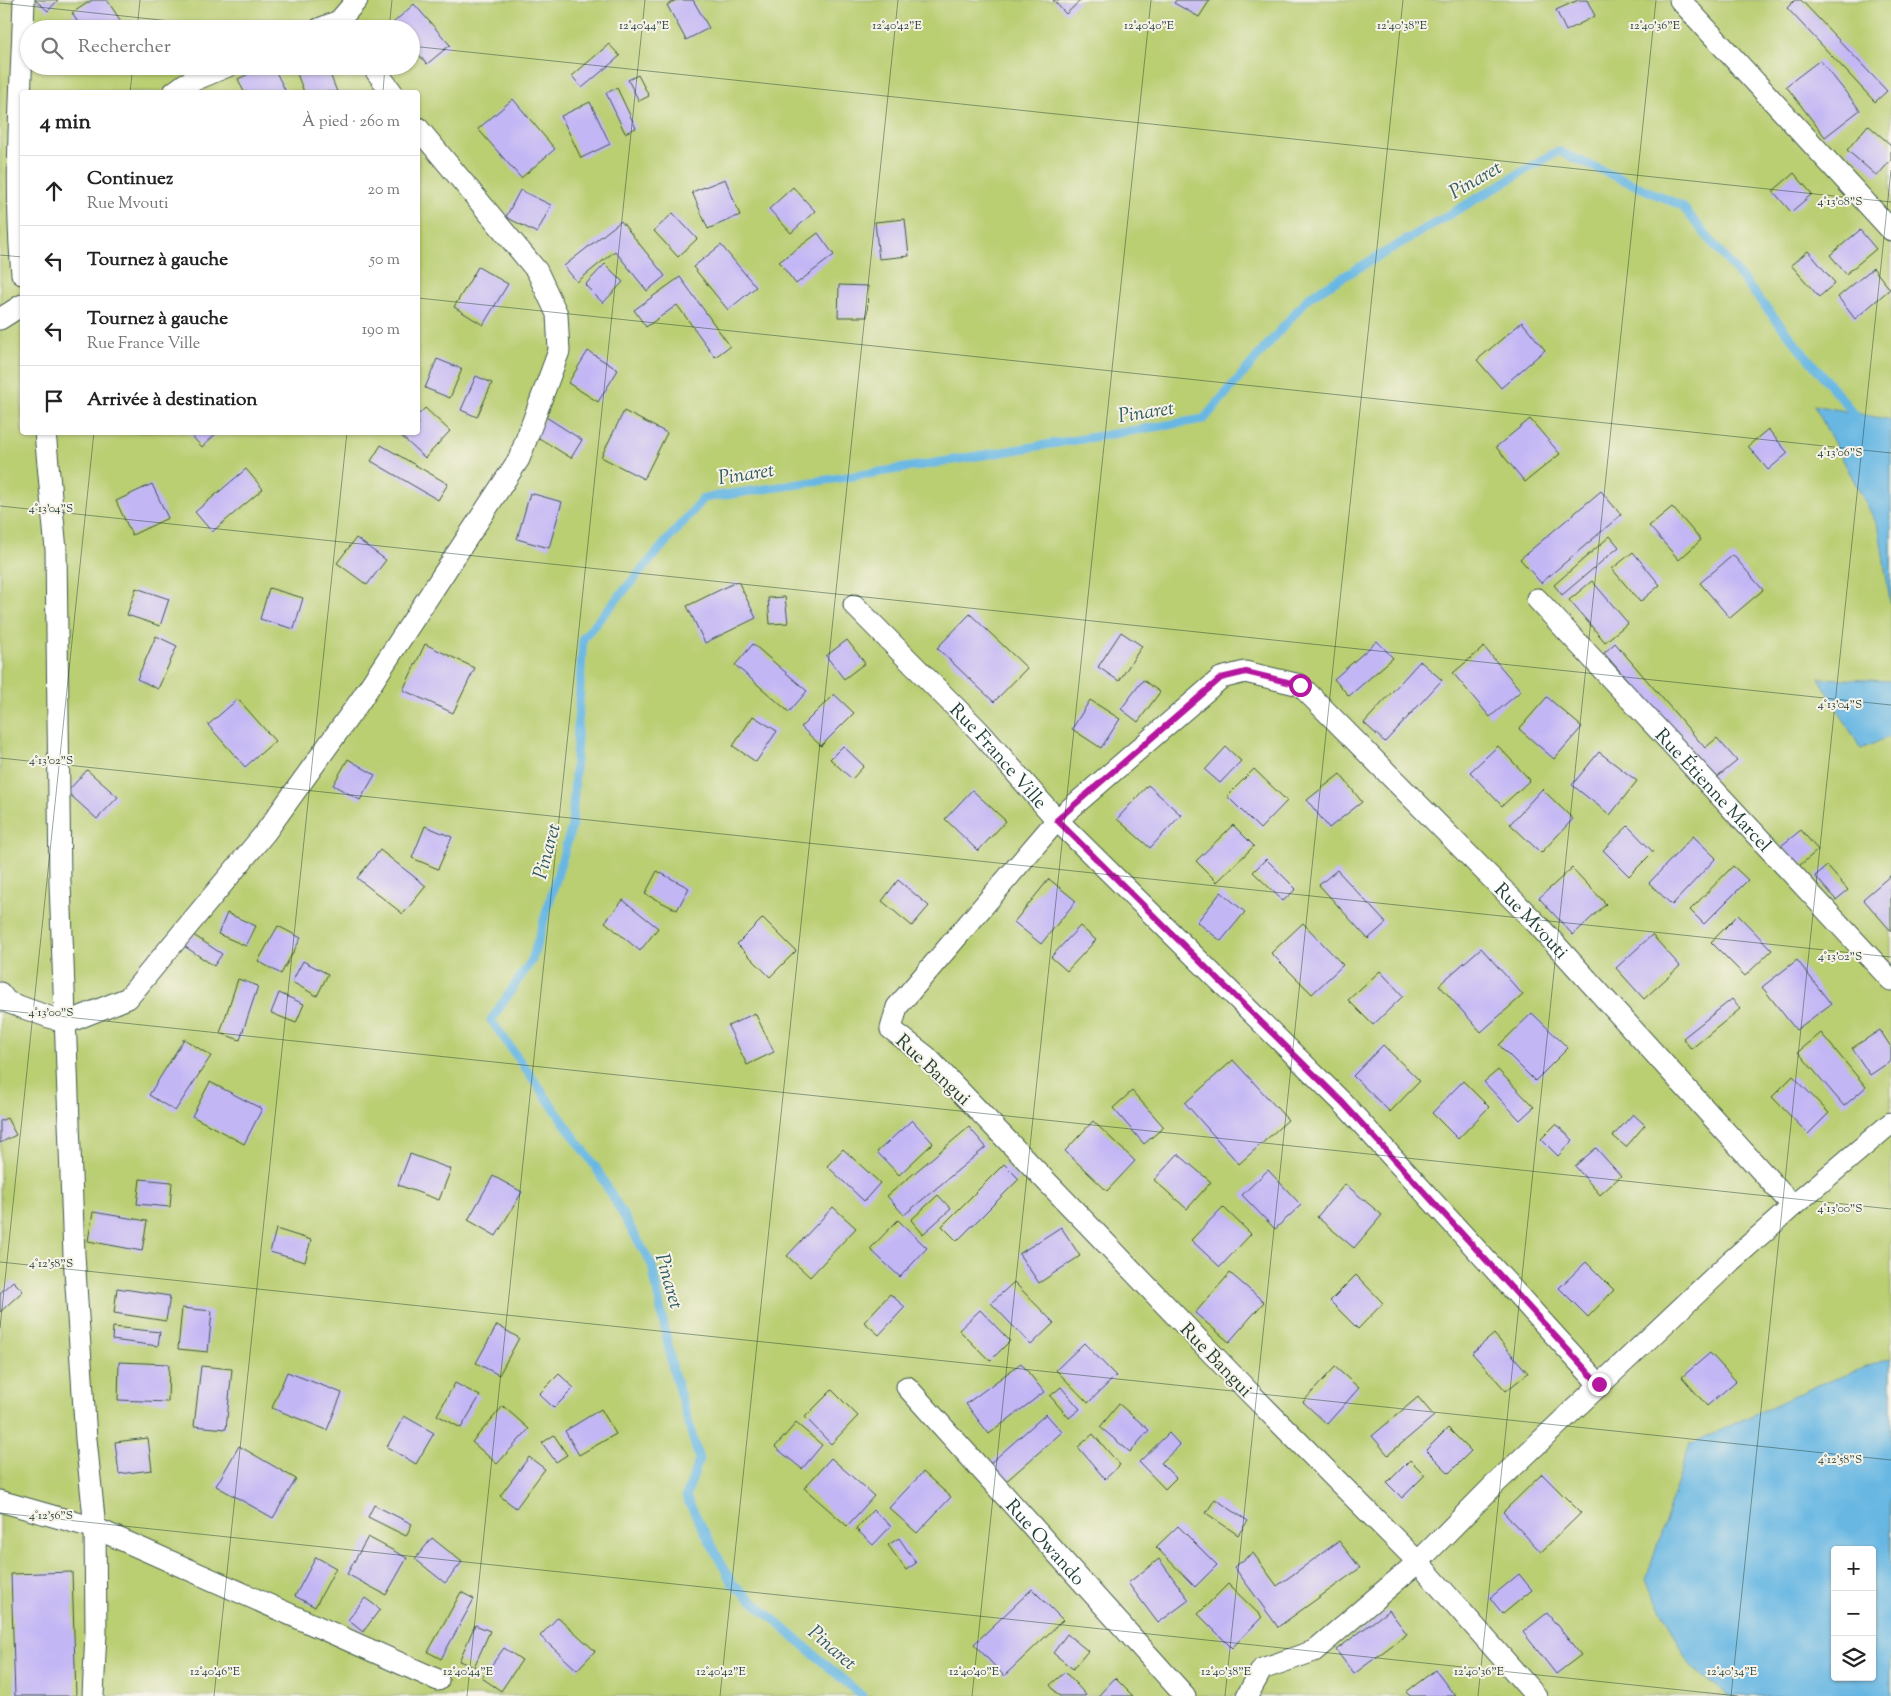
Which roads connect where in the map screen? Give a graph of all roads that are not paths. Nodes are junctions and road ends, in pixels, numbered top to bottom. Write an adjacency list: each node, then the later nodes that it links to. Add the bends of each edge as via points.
1 (24, 0): 4 (street)
2 (357, 0): 5 (street)
3 (1680, 0): 15 (street)
4 (23, 20)
5 (345, 20)
6 (21, 75): 9 (street)
7 (206, 75): 10 (street)
8 (379, 75): 11 (street)
9 (21, 90)
10 (177, 90)
11 (390, 90)
12 (20, 117): 14 (street)
13 (420, 130): 24 (street, via 537,271 557,314 559,351 519,459 360,701 265,833 128,998)
14 (20, 220)
15 (1891, 230)
16 (20, 306): 17 (street)
17 (0, 319)
18 (45, 435): 24 (street, via 56,550 60,883)
19 (1537, 599): 22 (street, Rue Étienne Marcel)
20 (854, 605): 21 (street, Rue France Ville, via 980,732)
21 (1057, 820): 26 (street, Rue Mvouti, via 1221,678 1246,672 1300,685 1538,924); 27 (street, Rue France Ville, via 1343,1103); 31 (street, Rue Bangui, via 897,1007 891,1029 926,1056 1247,1390)
22 (1891, 980)
23 (0, 993): 24 (street, via 7,1002)
24 (66, 1023): 30 (street, via 74,1255)
25 (1891, 1123): 26 (street)
26 (1793, 1206): 27 (street)
27 (1599, 1384): 31 (street)
28 (907, 1387): 34 (street, Rue Owando)
29 (0, 1502): 30 (street)
30 (94, 1528): 32 (street); 33 (street, via 96,1632)
31 (1418, 1562): 35 (street, via 1314,1651 1262,1669); 36 (street, Rue Bangui)
32 (438, 1680)
33 (93, 1696)
34 (1185, 1696)
35 (1247, 1696)
36 (1536, 1696)

